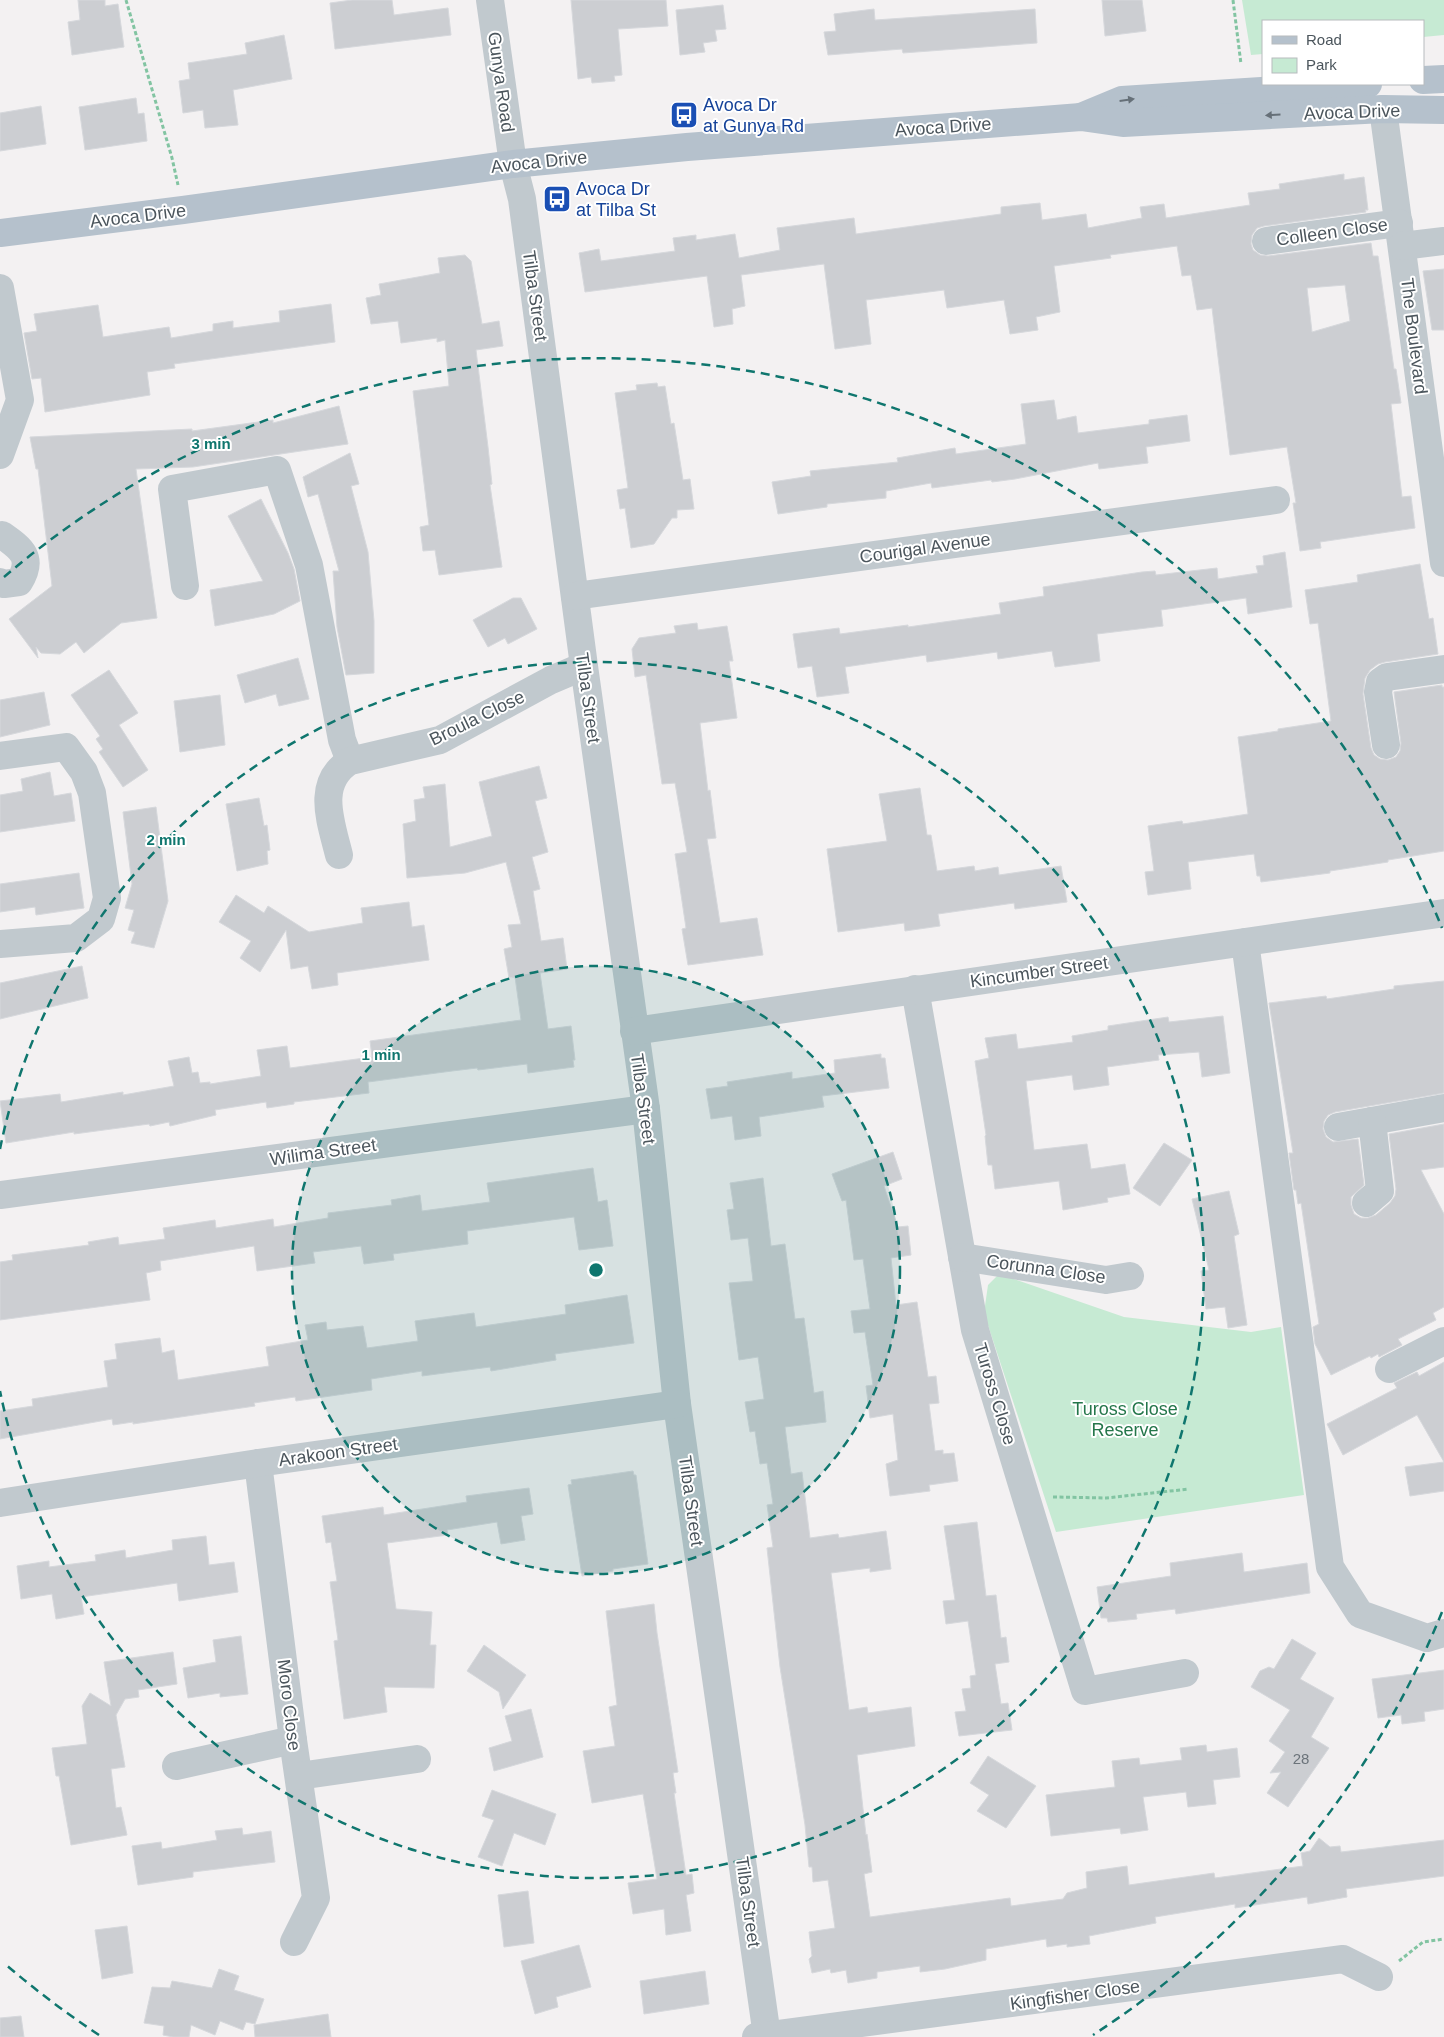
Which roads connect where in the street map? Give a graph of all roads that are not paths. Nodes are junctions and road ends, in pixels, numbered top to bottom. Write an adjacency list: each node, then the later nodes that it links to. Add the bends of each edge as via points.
1 (490, 0): 8 (street, Gunya Road)
2 (1444, 79): 3 (main road)
3 (1424, 80)
4 (1353, 85): 7 (main road, Avoca Drive, one-way to 4, via 1122,100)
5 (1383, 109): 6 (main road, Avoca Drive); 7 (main road, Avoca Drive, one-way to 7, via 1123,123); 10 (street, The Boulevard)
6 (1444, 110)
7 (1081, 117): 8 (main road, Avoca Drive, via 687,146)
8 (513, 164): 9 (main road, Avoca Drive); 22 (street, Tilba Street, via 522,199)
9 (0, 233)
10 (1400, 234): 11 (street, Colleen Close); 12 (street, Colleen Close); 15 (street, The Boulevard)
11 (1266, 241)
12 (1444, 241)
13 (0, 288): 14 (street)
14 (10, 401): 16 (street)
15 (1435, 429): 19 (street, The Boulevard)
16 (0, 455)
17 (1276, 500): 22 (street, Courigal Avenue)
18 (1, 530): 20 (street, via 18,547 25,558 27,570 19,582)
19 (1444, 563)
20 (0, 582)
21 (185, 586): 27 (street, via 172,489 276,470 309,566 342,740)
22 (575, 596): 23 (street, Tilba Street)
23 (584, 666): 27 (street, Broula Close, via 551,680 440,740); 33 (street, Tilba Street)
24 (1444, 669): 25 (street, via 1387,677 1380,682 1378,692)
25 (1386, 745)
26 (0, 756): 31 (street, via 66,747 84,772 92,794 107,898 101,919 76,938)
27 (350, 761): 28 (street, via 340,767 331,780 328,794)
28 (339, 855)
29 (1444, 913): 30 (street, Kincumber Street)
30 (1245, 942): 32 (street, Kincumber Street); 47 (street, via 1330,1567 1360,1614 1427,1638)
31 (0, 944)
32 (915, 989): 33 (street, Kincumber Street); 40 (street, Tuross Close)
33 (634, 1031): 35 (street, Tilba Street)
34 (1444, 1108): 36 (street)
35 (646, 1109): 38 (street, Wilima Street); 44 (street, Tilba Street)
36 (1372, 1121): 37 (street); 39 (street, via 1380,1191)
37 (1338, 1127)
38 (0, 1195)
39 (1366, 1203)
40 (962, 1256): 41 (street, Corunna Close, via 1106,1280); 48 (street, Tuross Close, via 975,1330 1085,1691)
41 (1130, 1276)
42 (1444, 1341): 43 (street)
43 (1389, 1369)
44 (677, 1404): 45 (street, Arakoon Street); 55 (street, Tilba Street)
45 (258, 1464): 46 (street, Arakoon Street); 49 (street, Moro Close)
46 (0, 1503)
47 (1444, 1633)
48 (1185, 1673)
49 (293, 1740): 51 (street); 52 (street, Moro Close)
50 (417, 1759): 52 (street)
51 (176, 1766)
52 (299, 1776): 53 (street, Moro Close, via 316,1898)
53 (294, 1942)
54 (1379, 1977): 55 (street, Kingfisher Close, via 1343,1960)
55 (761, 2036)

